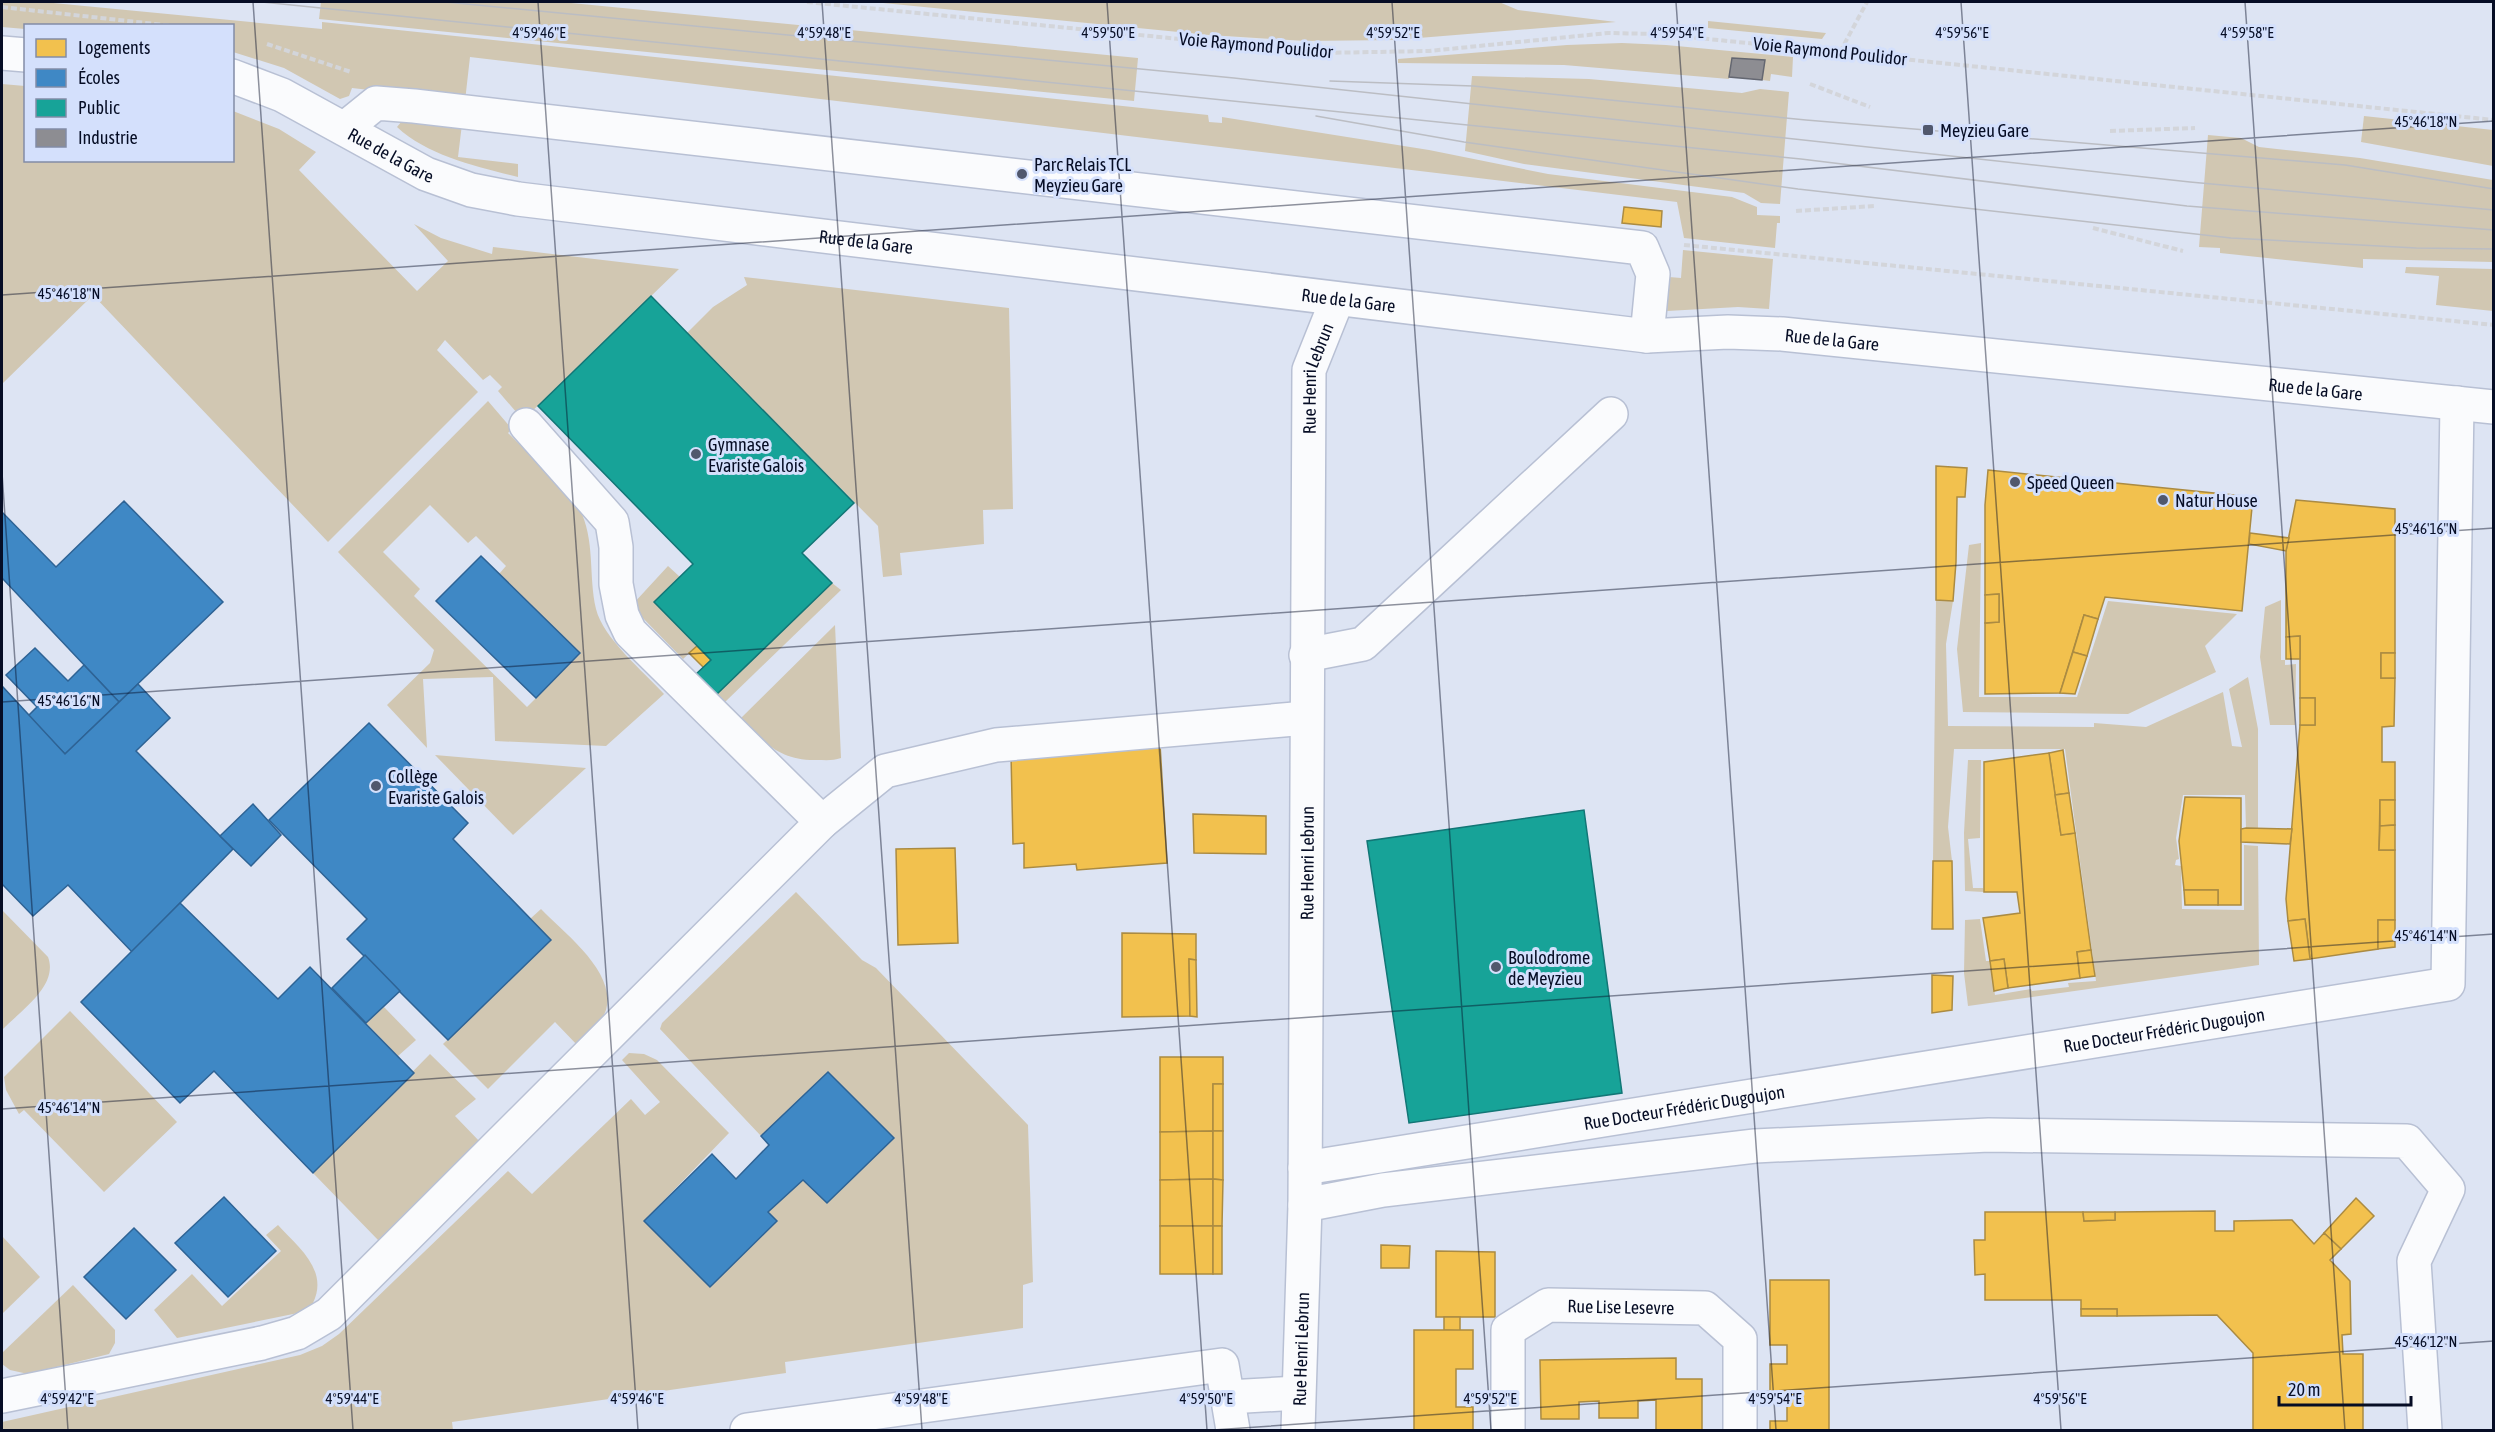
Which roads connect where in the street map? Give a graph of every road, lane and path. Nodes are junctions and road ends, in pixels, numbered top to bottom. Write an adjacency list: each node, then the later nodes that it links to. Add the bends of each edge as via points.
1 (807, 2): 6 (path, Voie Raymond Poulidor, via 1322,53 1430,51 1608,33 1660,34)
2 (1867, 2): 6 (path)
3 (2, 7): 4 (path)
4 (155, 24)
5 (260, 41): 9 (path)
6 (1840, 52): 13 (path, Voie Raymond Poulidor)
7 (2, 53): 8 (street)
8 (24, 55)
9 (361, 75)
10 (234, 77): 14 (street, Rue de la Gare, via 282,94)
11 (1810, 84): 12 (path)
12 (1870, 107)
13 (2493, 120)
14 (345, 128): 20 (street, via 376,103 414,106); 22 (street, Rue de la Gare, via 426,174 471,190 518,199)
15 (2195, 128): 16 (path)
16 (2110, 131)
17 (1874, 206): 18 (path)
18 (1796, 211)
19 (2094, 228): 21 (path)
20 (1641, 248): 23 (path, via 1684,245); 24 (street, via 1653,274)
21 (2183, 251)
22 (1337, 300): 24 (street, Rue de la Gare); 29 (street, Rue Henri Lebrun, via 1309,370)
23 (2493, 325)
24 (1647, 336): 25 (street, Rue de la Gare, via 1782,334)
25 (2457, 403): 26 (street, Rue de la Gare); 32 (street, Rue Docteur Frédéric Dugoujon, via 2448,984)
26 (2493, 407)
27 (1611, 414): 29 (street, via 1363,644)
28 (526, 425): 31 (street, via 612,522 616,584 630,632)
29 (1306, 655): 30 (street, Rue Henri Lebrun)
30 (1306, 718): 31 (street, via 996,745 885,771); 32 (street, Rue Henri Lebrun)
31 (822, 822): 35 (street, via 329,1314 297,1333 262,1343)
32 (1305, 1168): 33 (street, Rue Henri Lebrun)
33 (1305, 1204): 34 (street, Rue Henri Lebrun); 42 (street, via 1383,1190 1755,1146 1989,1136 2407,1141 2448,1189 2414,1261)
34 (1298, 1393): 36 (street); 39 (street, Rue Henri Lebrun)
35 (2, 1396)
36 (1228, 1397): 37 (street, via 1222,1365); 38 (street)
37 (747, 1431)
38 (1233, 1431)
39 (1298, 1431)
40 (1508, 1431): 41 (street, Rue Lise Lesevre, via 1508,1330 1548,1305 1705,1308 1740,1339)
41 (1740, 1431)
42 (2425, 1431)

